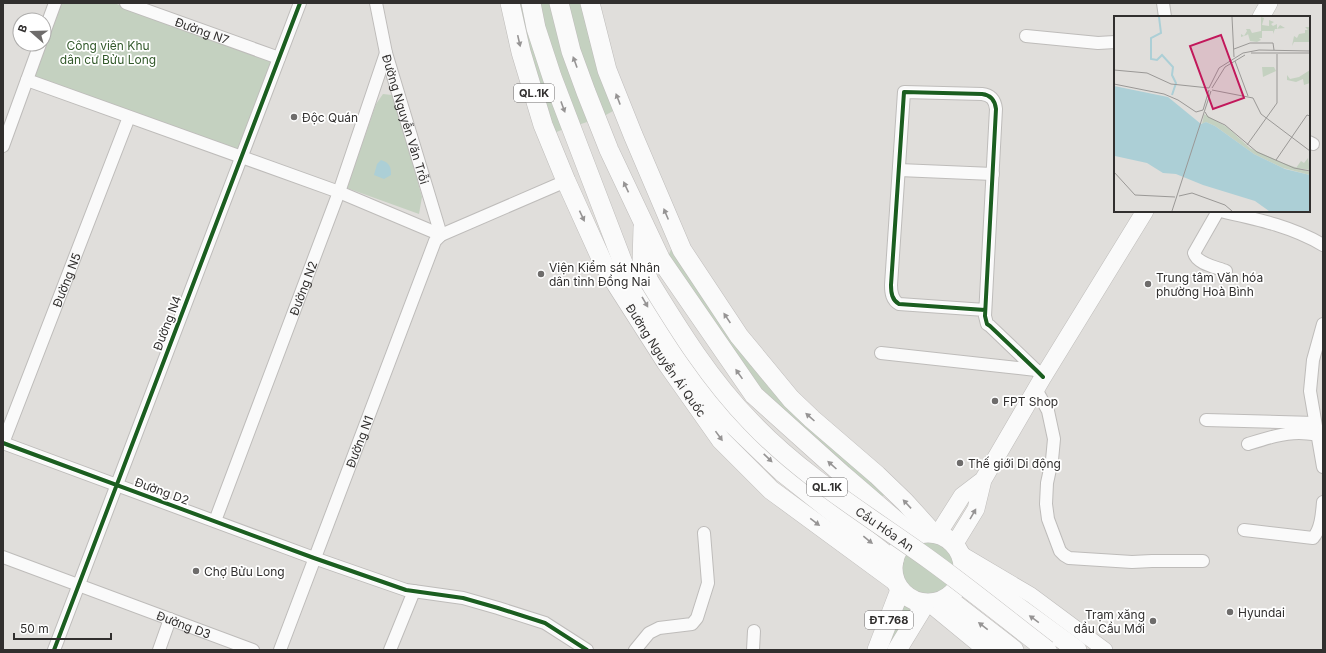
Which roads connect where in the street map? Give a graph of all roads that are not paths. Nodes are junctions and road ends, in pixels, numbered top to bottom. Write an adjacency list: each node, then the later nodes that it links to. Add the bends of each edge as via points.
1 (126, 3): 16 (street, Đường N7)
2 (300, 3): 16 (street, Đường N4)
3 (376, 3): 15 (street, Đường Nguyễn Văn Trỗi)
4 (510, 3): 26 (main road, Đường Nguyễn Ái Quốc / QL.1K, one-way to 26, via 543,125)
5 (531, 3): 23 (main road, Đường Nguyễn Ái Quốc / QL.1K, one-way to 23, via 536,28 552,77)
6 (559, 3): 21 (main road, Đường Nguyễn Ái Quốc / QL.1K, one-way to 6, via 571,51)
7 (590, 3): 19 (main road, one-way to 7, via 607,70)
8 (1163, 3): 10 (street)
9 (1269, 3): 11 (main road)
10 (1166, 16)
11 (1261, 16)
12 (1026, 36): 13 (street, via 1098,43)
13 (1114, 42)
14 (37, 52): 17 (street)
15 (386, 53): 27 (street, Đường N2); 32 (street, Đường Nguyễn Văn Trỗi)
16 (279, 58): 22 (street, Đường N4)
17 (27, 80): 18 (street); 20 (street)
18 (129, 116): 22 (street); 44 (street, Đường N5)
19 (632, 135): 21 (main road); 53 (main road, one-way to 19, via 877,475 791,399 739,336 682,250)
20 (3, 146)
21 (609, 150): 31 (main road, Đường Nguyễn Ái Quốc / QL.1K, one-way to 21)
22 (241, 157): 27 (street); 48 (street, Đường N4)
23 (586, 166): 26 (main road); 34 (main road, Đường Nguyễn Ái Quốc / QL.1K)
24 (899, 170): 25 (street); 25 (street, via 904,92 982,94 990,96 996,104); 37 (street, via 891,285 895,302)
25 (993, 174): 37 (street)
26 (566, 181): 32 (street); 34 (main road, Đường Nguyễn Ái Quốc / QL.1K, one-way to 34)
27 (340, 192): 32 (street); 50 (street, Đường N2)
28 (1144, 212): 40 (main road)
29 (1218, 212): 35 (street, via 1194,252 1201,262)
30 (1223, 212): 33 (street, via 1275,224)
31 (643, 222): 34 (main road, Đường Nguyễn Ái Quốc / QL.1K); 54 (main road, Đường Nguyễn Ái Quốc / QL.1K, one-way to 31, via 754,395 661,260)
32 (441, 234): 57 (street, Đường N1, via 435,241)
33 (1323, 244)
34 (626, 269): 36 (main road, Đường Nguyễn Ái Quốc / QL.1K); 58 (main road, Đường Nguyễn Ái Quốc / QL.1K, one-way to 58, via 658,324 727,419 782,472); 61 (main road, Đường Nguyễn Ái Quốc / QL.1K, one-way to 61, via 666,362 721,440 771,490)
35 (1226, 271)
36 (649, 281): 68 (main road, Cầu Hóa An / QL.1K, bridge, via 707,370 739,409 787,456 931,561)
37 (985, 310): 40 (street, via 988,324)
38 (1323, 324): 42 (street, via 1310,378)
39 (881, 353): 40 (street)
40 (1038, 379): 47 (main road); 59 (street, via 1054,439 1046,504 1048,519 1060,551 1069,558 1132,562)
41 (1206, 420): 42 (street)
42 (1315, 423): 43 (street)
43 (1318, 435): 45 (street, via 1290,434); 46 (street)
44 (3, 443): 48 (street, Đường D2)
45 (1248, 444)
46 (1323, 467)
47 (983, 480): 53 (main road, via 962,496); 55 (main road, one-way to 47, via 976,509)
48 (116, 485): 50 (street, Đường D2); 60 (street, Đường N4)
49 (1323, 502): 51 (street, via 1322,515 1313,538)
50 (215, 521): 57 (street, Đường D2)
51 (1244, 530)
52 (704, 533): 75 (street, via 708,583 697,618 692,624 659,628 649,633)
53 (936, 534): 54 (main road); 55 (main road, via 949,540)
54 (914, 536): 58 (main road, via 898,550)
55 (959, 555): 63 (street); 64 (main road, via 963,576 960,583 956,590); 65 (main road, QL.1K)
56 (3, 557): 60 (street, Đường D3)
57 (314, 558): 62 (street, Đường D2); 72 (street, Đường N1)
58 (894, 560): 61 (main road, via 893,571)
59 (1203, 562)
60 (78, 585): 66 (street, Đường D3); 69 (street, Đường N4)
61 (897, 586): 64 (main road, via 911,600); 77 (main road, ĐT.768)
62 (414, 591): 73 (street); 74 (street, Đường D2, via 463,598 545,623)
63 (1031, 595): 65 (street, via 1024,595); 83 (street)
64 (935, 602): 78 (main road, ĐT.768); 79 (main road); 80 (main road, one-way to 64)
65 (1013, 603): 68 (main road, QL.1K, one-way to 65)
66 (170, 619): 70 (street); 71 (street, Đường D3)
67 (754, 631): 76 (street)
68 (1051, 642): 81 (main road); 82 (main road, QL.1K)
69 (54, 650)
70 (159, 650)
71 (253, 650)
72 (280, 650)
73 (390, 650)
74 (587, 650)
75 (635, 650)
76 (753, 650)
77 (877, 650)
78 (897, 650)
79 (988, 650)
80 (1014, 650)
81 (1042, 650)
82 (1077, 650)
83 (1105, 650)

